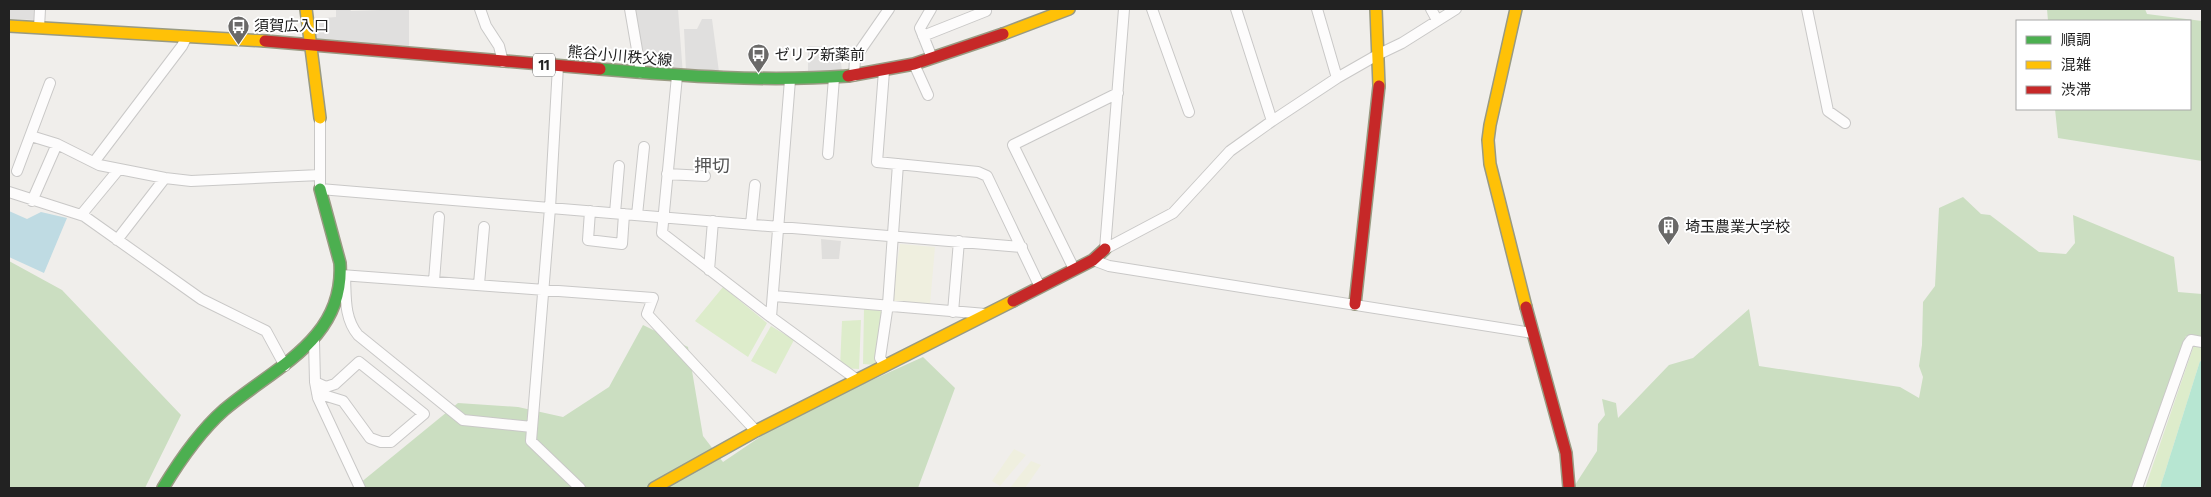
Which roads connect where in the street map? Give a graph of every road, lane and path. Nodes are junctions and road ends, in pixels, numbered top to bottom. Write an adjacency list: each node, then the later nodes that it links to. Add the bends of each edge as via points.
1 (40, 9): 20 (street)
2 (306, 9): 23 (street)
3 (480, 9): 26 (street, via 499,46)
4 (630, 9): 30 (street)
5 (889, 9): 32 (street, via 855,58)
6 (930, 9): 21 (street, via 920,28)
7 (985, 9): 21 (street)
8 (1069, 9): 25 (street, 熊谷小川秩父線 / 11)
9 (1124, 9): 37 (street)
10 (1152, 9): 39 (street)
11 (1236, 9): 41 (street)
12 (1317, 9): 34 (street)
13 (1376, 9): 24 (street)
14 (1431, 9): 18 (street)
15 (1456, 9): 18 (street)
16 (1516, 9): 90 (street, via 1488,140 1490,164)
17 (1807, 9): 42 (street, via 1828,111)
18 (1437, 20): 24 (street, via 1402,44)
19 (9, 26): 20 (street, 熊谷小川秩父線 / 11)
20 (39, 28): 22 (street, 熊谷小川秩父線 / 11)
21 (923, 36): 25 (street)
22 (186, 38): 23 (street, 熊谷小川秩父線 / 11); 47 (street)
23 (311, 44): 26 (street, 熊谷小川秩父線 / 11); 40 (street)
24 (1378, 54): 34 (street); 86 (street, via 1377,112)
25 (932, 58): 27 (street, 熊谷小川秩父線 / 11)
26 (503, 62): 28 (street, 熊谷小川秩父線 / 11)
27 (914, 64): 29 (street, 熊谷小川秩父線 / 11); 38 (street)
28 (558, 66): 30 (street, 熊谷小川秩父線 / 11); 60 (street)
29 (884, 71): 32 (street, 熊谷小川秩父線 / 11); 48 (street, via 877,162)
30 (641, 73): 31 (street, 熊谷小川秩父線 / 11)
31 (676, 76): 35 (street, 熊谷小川秩父線 / 11); 52 (street)
32 (854, 76): 33 (street, 熊谷小川秩父線 / 11)
33 (834, 78): 35 (street, 熊谷小川秩父線 / 11); 46 (street)
34 (1337, 78): 41 (street)
35 (790, 80): 69 (street)
36 (50, 83): 43 (street)
37 (1118, 94): 75 (street); 77 (street, via 1012,145)
38 (928, 95)
39 (1188, 112)
40 (320, 118): 53 (street)
41 (1272, 121): 75 (street, via 1230,151 1173,214)
42 (1845, 123)
43 (31, 136): 44 (street); 51 (street)
44 (57, 144): 47 (street); 59 (street)
45 (644, 148): 64 (street)
46 (828, 154)
47 (94, 162): 50 (street)
48 (898, 164): 71 (street); 74 (street, via 978,172 987,176)
49 (618, 166): 62 (street)
50 (119, 168): 55 (street); 63 (street)
51 (17, 171)
52 (667, 174): 54 (street); 66 (street)
53 (320, 175): 55 (street, via 192,181); 57 (street)
54 (705, 176)
55 (165, 178): 72 (street)
56 (755, 184): 68 (street)
57 (320, 189): 60 (street); 79 (street, via 336,236)
58 (9, 192): 59 (street)
59 (32, 201): 63 (street)
60 (550, 208): 61 (street); 83 (street)
61 (590, 211): 62 (street); 62 (street, via 588,240 622,244)
62 (620, 213): 64 (street)
63 (81, 215): 72 (street)
64 (637, 215): 66 (street)
65 (440, 217): 80 (street)
66 (663, 217): 67 (street); 78 (street, via 662,233)
67 (713, 221): 68 (street); 78 (street)
68 (751, 224): 69 (street)
69 (778, 226): 71 (street); 84 (street)
70 (484, 227): 81 (street)
71 (894, 235): 73 (street); 85 (street)
72 (117, 240): 94 (street, via 201,299 266,331)
73 (959, 241): 74 (street); 87 (street)
74 (1022, 247): 82 (street)
75 (1106, 249): 76 (street)
76 (1093, 260): 77 (street); 86 (street, via 1109,266)
77 (1074, 269): 82 (street)
78 (709, 270): 89 (street)
79 (343, 275): 80 (street); 91 (street, via 334,307); 98 (street, via 351,327 463,420)
80 (434, 281): 81 (street)
81 (479, 284): 83 (street)
82 (1040, 287): 88 (street)
83 (543, 290): 98 (street); 99 (street, via 653,298 647,314)
84 (774, 296): 85 (street); 89 (street)
85 (888, 304): 87 (street); 93 (street, via 880,358)
86 (1356, 304): 90 (street)
87 (953, 312): 88 (street)
88 (987, 314): 93 (street)
89 (771, 317): 95 (street)
90 (1532, 333): 104 (street, via 1566,453)
91 (314, 341): 94 (street); 96 (street)
92 (2202, 342): 105 (street, via 2191,340 2188,344)
93 (884, 364): 95 (street)
94 (285, 366): 100 (street, via 206,428)
95 (856, 379): 99 (street)
96 (315, 382): 97 (street); 97 (street, via 326,387 335,384 359,362 424,414 391,442 380,442 370,438 343,401)
97 (317, 393): 101 (street)
98 (532, 427): 102 (street, via 531,441)
99 (756, 430): 103 (street)
100 (163, 488)
101 (360, 488)
102 (580, 488)
103 (654, 488)
104 (1570, 488)
105 (2137, 488)

